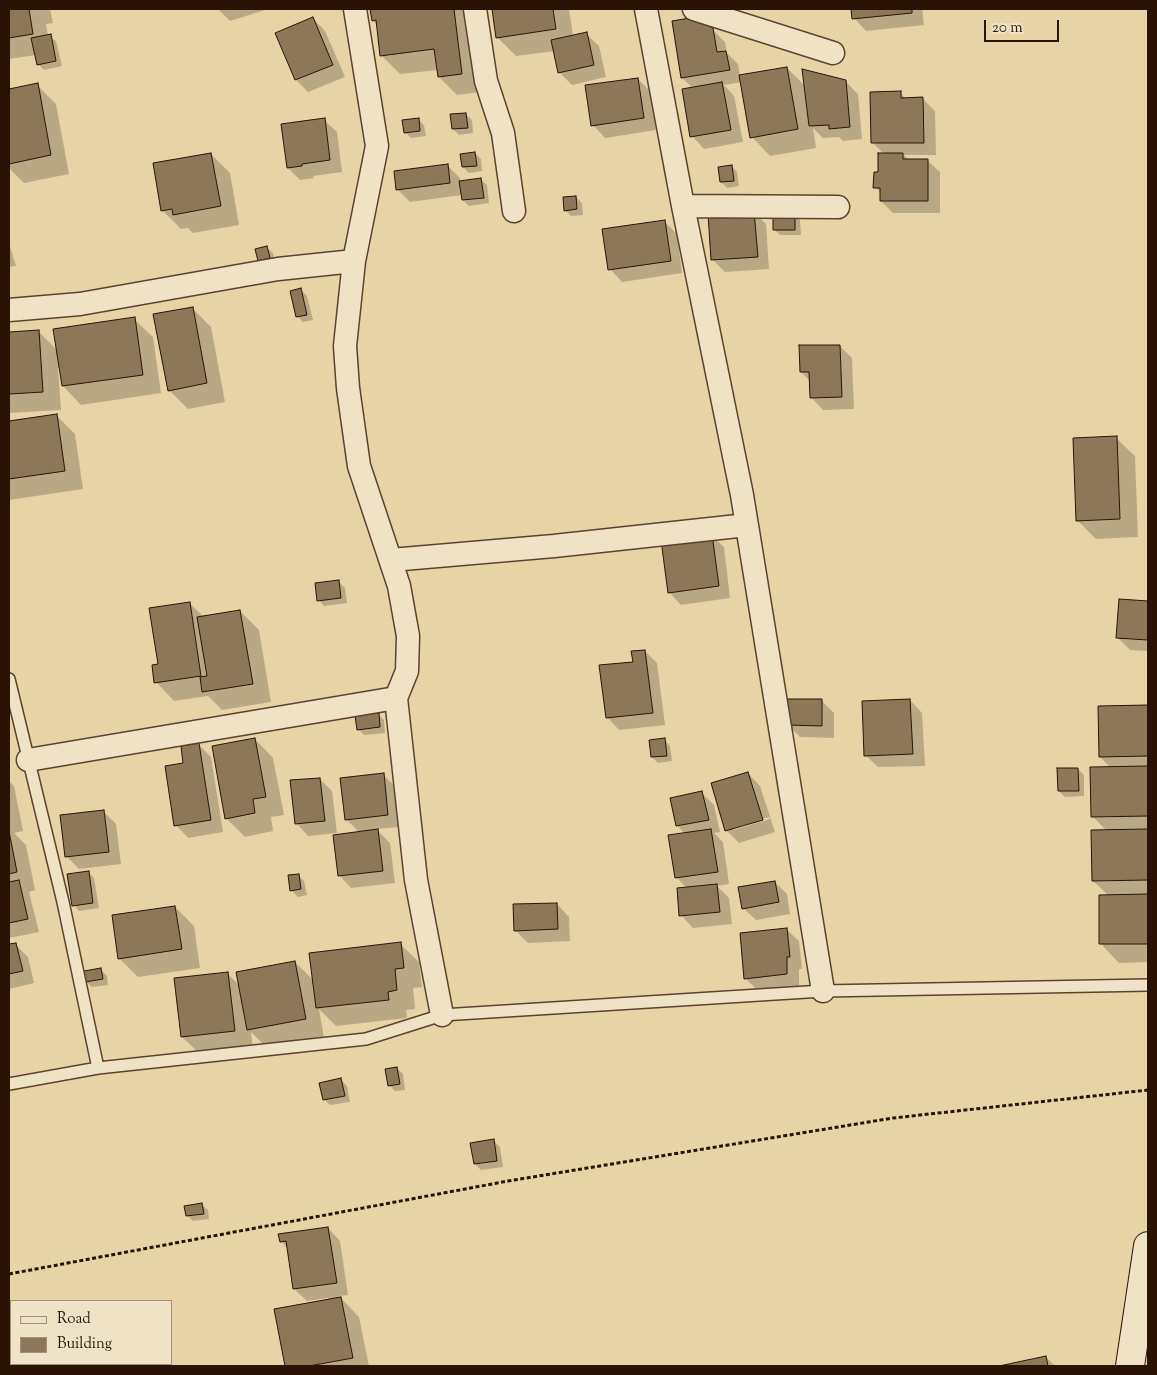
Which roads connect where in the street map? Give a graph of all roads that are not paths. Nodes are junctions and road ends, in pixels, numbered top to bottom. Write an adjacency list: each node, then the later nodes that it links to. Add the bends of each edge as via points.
1 (355, 9): 9 (street, via 377,146)
2 (475, 9): 8 (street, via 486,81 503,133)
3 (646, 9): 6 (street)
4 (694, 9): 5 (street)
5 (833, 53)
6 (683, 206): 7 (street); 11 (street)
7 (838, 207)
8 (514, 211)
9 (354, 261): 10 (street, via 278,270 80,304); 12 (street, via 345,346 349,398 359,466)
10 (9, 310)
11 (747, 524): 12 (street); 17 (street)
12 (391, 560): 14 (street, via 408,636 407,671)
13 (9, 679): 15 (lane)
14 (396, 698): 15 (street); 18 (street, via 416,880)
15 (28, 760): 19 (lane, via 63,902)
16 (1148, 984): 17 (lane)
17 (823, 992): 18 (lane)
18 (442, 1015): 19 (lane, via 366,1040)
19 (98, 1068): 20 (lane)
20 (9, 1084)
21 (1148, 1246): 22 (main road)
22 (1130, 1366)

